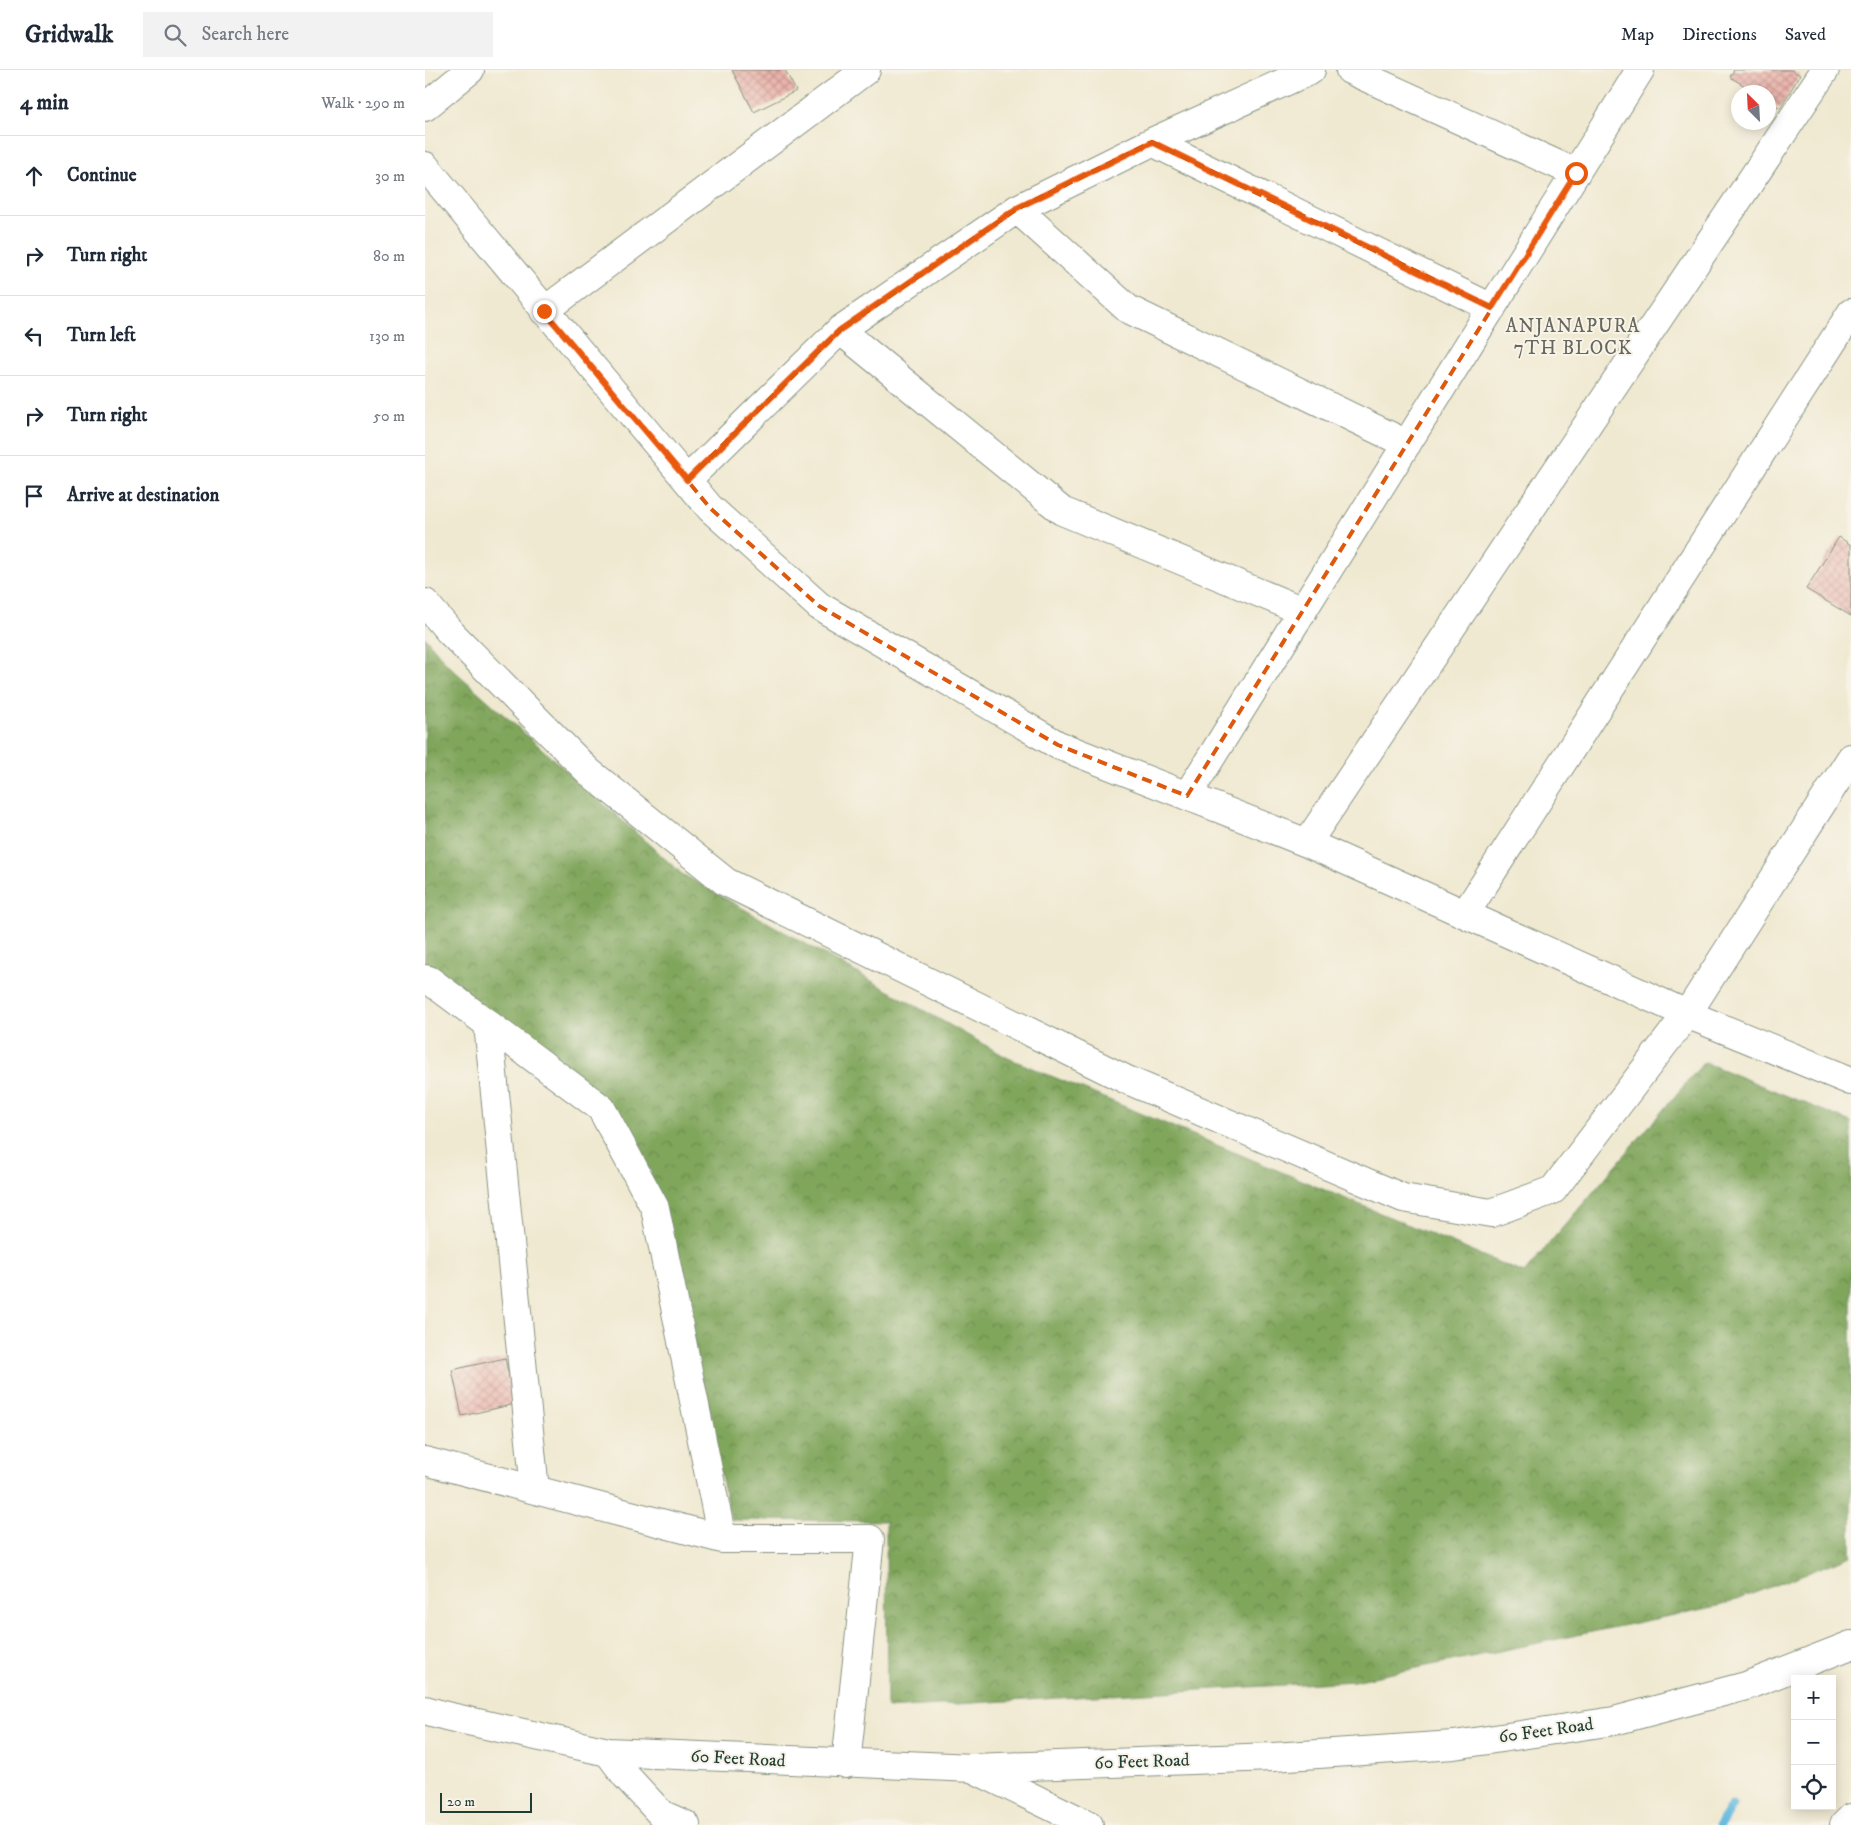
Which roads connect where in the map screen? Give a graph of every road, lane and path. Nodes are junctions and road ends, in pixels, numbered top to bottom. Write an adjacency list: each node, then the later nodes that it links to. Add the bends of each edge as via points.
1 (470, 70): 7 (street)
2 (866, 70): 13 (street)
3 (1311, 70): 8 (street)
4 (1350, 70): 10 (street)
5 (1641, 70): 10 (street)
6 (1825, 70): 22 (street)
7 (425, 107)
8 (1152, 142): 11 (street); 12 (street)
9 (425, 166): 13 (street)
10 (1576, 173): 12 (street)
11 (1017, 208): 15 (street); 16 (street, via 1128,309)
12 (1492, 308): 16 (street)
13 (544, 311): 17 (street)
14 (1851, 313): 23 (street)
15 (840, 330): 17 (street); 19 (street, via 1062,511)
16 (1407, 444): 19 (street)
17 (687, 480): 21 (street, via 710,508 819,606 1058,745)
18 (425, 603): 25 (street, via 589,772 726,882 1125,1079 1403,1198 1491,1213 1553,1190)
19 (1303, 611): 21 (street)
20 (1851, 758): 25 (street)
21 (1187, 796): 22 (street)
22 (1307, 843): 23 (street)
23 (1465, 914): 25 (street)
24 (425, 979): 26 (street)
25 (1687, 1014): 27 (street)
26 (488, 1024): 29 (street); 30 (street, via 601,1108 655,1208)
27 (1851, 1081)
28 (425, 1461): 29 (street)
29 (535, 1490): 30 (street)
30 (722, 1539): 34 (street, via 870,1539)
31 (1851, 1645): 35 (street, 60 Feet Road, via 1746,1686 1614,1721 1454,1745 1273,1757)
32 (425, 1710): 33 (street, 60 Feet Road)
33 (607, 1752): 34 (street, 60 Feet Road); 37 (street, via 661,1814)
34 (846, 1764): 35 (street, 60 Feet Road)
35 (973, 1768): 38 (street)
36 (1851, 1818): 39 (street)
37 (686, 1825)
38 (1089, 1825)
39 (1844, 1825)

